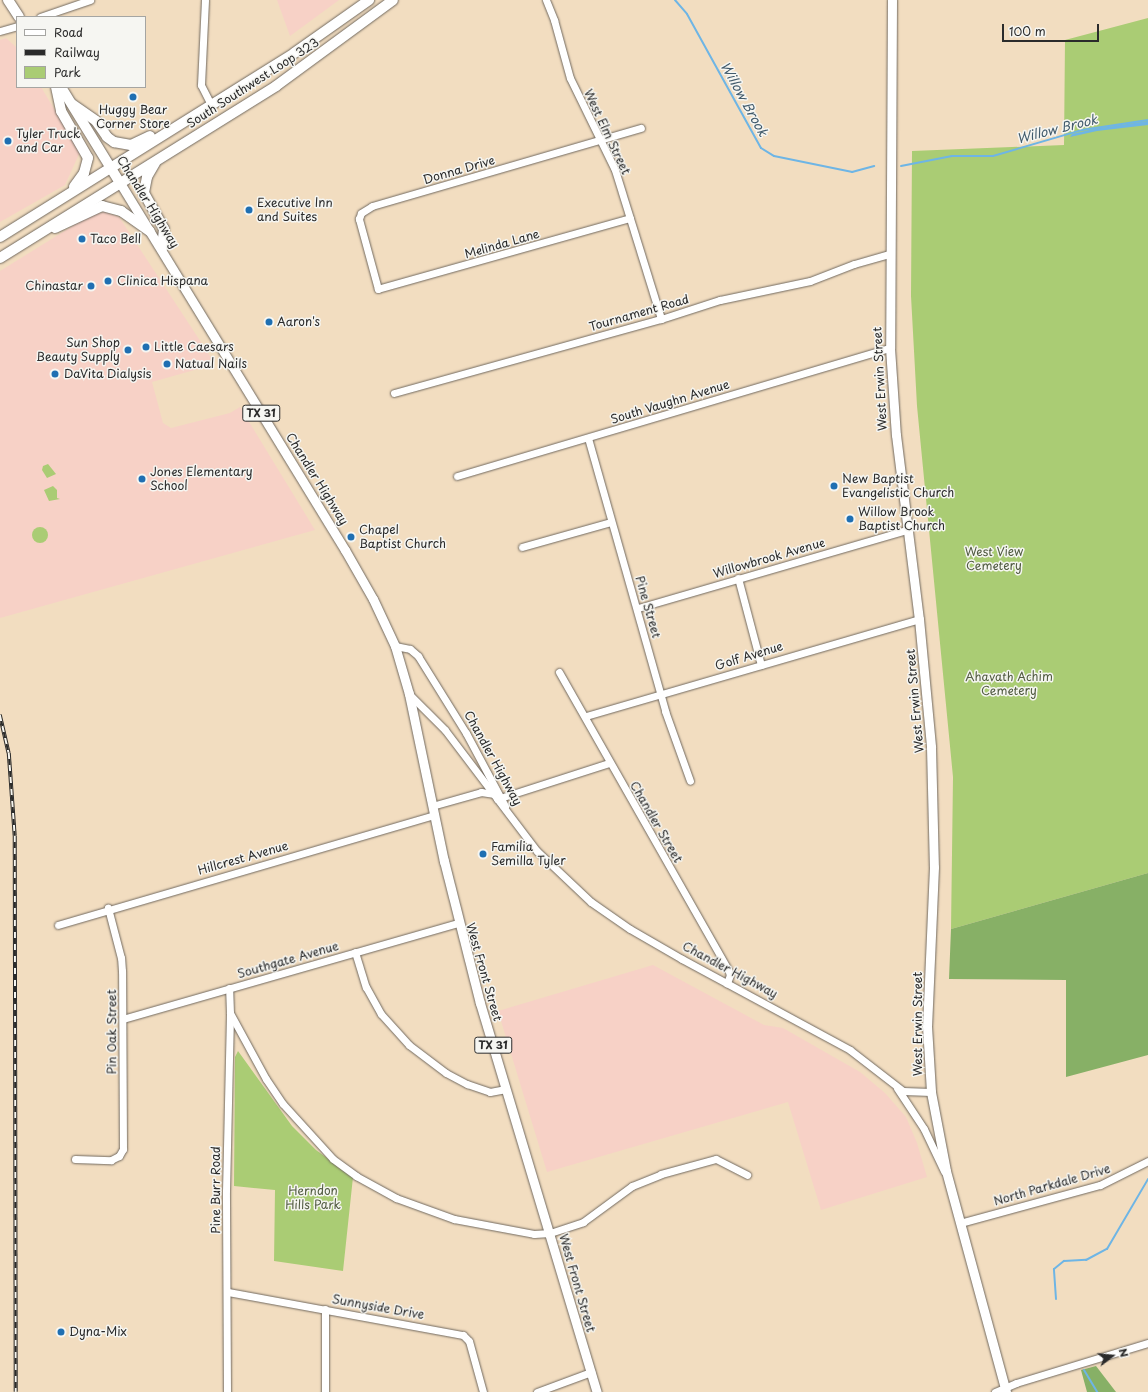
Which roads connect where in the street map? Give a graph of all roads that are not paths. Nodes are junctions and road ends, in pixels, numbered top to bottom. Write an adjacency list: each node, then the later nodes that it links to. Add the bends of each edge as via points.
1 (8, 0): 8 (highway)
2 (90, 0): 9 (street)
3 (205, 0): 15 (street, via 201,85)
4 (369, 0): 15 (highway, South Southwest Loop 323, via 307,44)
5 (393, 0): 18 (highway, South Southwest Loop 323, via 303,68)
6 (546, 0): 17 (street, West Elm Street, via 570,78)
7 (892, 0): 27 (main road, West Erwin Street)
8 (18, 16)
9 (43, 16)
10 (16, 26): 11 (street)
11 (0, 31)
12 (56, 88): 21 (highway, via 61,111 88,158 84,173)
13 (62, 88): 14 (highway, Chandler Highway / TX 31)
14 (72, 104): 15 (highway, via 96,121 107,137 127,145 140,142 186,113); 19 (highway, Chandler Highway / TX 31)
15 (209, 106): 19 (highway, South Southwest Loop 323)
16 (642, 128): 17 (street, Donna Drive)
17 (602, 140): 22 (street, West Elm Street, via 615,170); 29 (street, Donna Drive, via 367,208 361,213 360,226)
18 (159, 159): 20 (highway, South Southwest Loop 323); 26 (highway, via 147,176 144,194 164,229)
19 (111, 168): 20 (highway, Chandler Highway / TX 31); 21 (highway, South Southwest Loop 323)
20 (120, 183): 23 (highway, South Southwest Loop 323); 24 (main road, Chandler Highway / TX 31)
21 (69, 194): 25 (highway, South Southwest Loop 323)
22 (630, 218): 29 (street, Melinda Lane); 30 (street, West Elm Street)
23 (45, 230): 24 (highway, via 61,228 102,206 121,211); 28 (highway, South Southwest Loop 323)
24 (150, 231): 26 (main road, Chandler Highway / TX 31)
25 (0, 237)
26 (162, 249): 41 (main road, Chandler Highway / TX 31, via 355,567)
27 (889, 254): 30 (street, Tournament Road, via 810,281 720,300); 31 (main road, West Erwin Street)
28 (0, 258)
29 (378, 289)
30 (662, 319): 32 (street, Tournament Road)
31 (890, 348): 33 (street, South Vaughn Avenue); 36 (main road, West Erwin Street, via 895,428)
32 (394, 393)
33 (588, 438): 34 (street, South Vaughn Avenue); 35 (street, Pine Street)
34 (456, 476)
35 (611, 522): 37 (street); 39 (street, Pine Street)
36 (907, 530): 38 (street, Willowbrook Avenue); 40 (main road, West Erwin Street)
37 (522, 547)
38 (738, 578): 39 (street, Willowbrook Avenue); 42 (street)
39 (638, 608): 45 (street, Pine Street)
40 (919, 619): 42 (street, Golf Avenue); 62 (main road, West Erwin Street, via 930,724 934,821 927,1026)
41 (394, 646): 44 (main road, West Front Street / TX 31); 50 (street, Chandler Highway, via 410,649 418,656 466,733)
42 (761, 665): 45 (street, Golf Avenue)
43 (559, 672): 46 (street, Chandler Street)
44 (409, 694): 49 (street, Chandler Highway, via 445,730); 51 (main road, West Front Street / TX 31)
45 (661, 694): 46 (street, Golf Avenue); 48 (street, Pine Street)
46 (586, 716): 47 (street, Chandler Street)
47 (609, 763): 50 (street); 56 (street, Chandler Street, via 728,969 730,975)
48 (690, 782)
49 (490, 793): 50 (street); 51 (street, Hillcrest Avenue, via 481,792)
50 (498, 799): 56 (street, Chandler Highway, via 542,857 591,902 630,929)
51 (433, 810): 52 (street, Hillcrest Avenue); 53 (main road, West Front Street / TX 31)
52 (108, 908): 54 (street, Hillcrest Avenue); 59 (street, Pin Oak Street, via 121,958)
53 (458, 923): 55 (street, Southgate Avenue); 61 (main road, West Front Street / TX 31)
54 (58, 925)
55 (355, 952): 57 (street, Southgate Avenue); 61 (street, via 366,987 381,1014 409,1045 446,1073 467,1084 490,1092)
56 (727, 984): 60 (street, Chandler Highway, via 850,1050)
57 (229, 988): 58 (street, Pine Burr Road); 59 (street, Southgate Avenue)
58 (230, 1014): 68 (street, via 283,1104 333,1160 356,1176 396,1198 473,1224 534,1234); 69 (street, Pine Burr Road, via 226,1191)
59 (123, 1019): 63 (street, Pin Oak Street, via 123,1148 119,1156 111,1160)
60 (896, 1086): 62 (street, Chandler Highway, via 908,1092); 66 (street, Chandler Highway, via 924,1129)
61 (506, 1089): 68 (main road, West Front Street / TX 31)
62 (931, 1092): 66 (main road, West Erwin Street)
63 (75, 1159)
64 (1148, 1161): 67 (street, North Parkdale Drive, via 1100,1185)
65 (747, 1175): 68 (street, via 716,1159 661,1174 638,1183 583,1222)
66 (948, 1181): 67 (main road, West Erwin Street)
67 (960, 1223): 73 (main road, West Erwin Street)
68 (550, 1233): 72 (main road, West Front Street / TX 31)
69 (228, 1292): 70 (street, Sunnyside Drive); 74 (street, Pine Burr Road)
70 (325, 1309): 75 (street); 76 (street, Sunnyside Drive, via 463,1335 469,1341)
71 (1148, 1344): 73 (street)
72 (591, 1372): 77 (street); 78 (main road, West Front Street / TX 31)
73 (1006, 1389): 79 (street)
74 (228, 1392)
75 (325, 1392)
76 (483, 1392)
77 (537, 1392)
78 (597, 1392)
79 (995, 1392)

